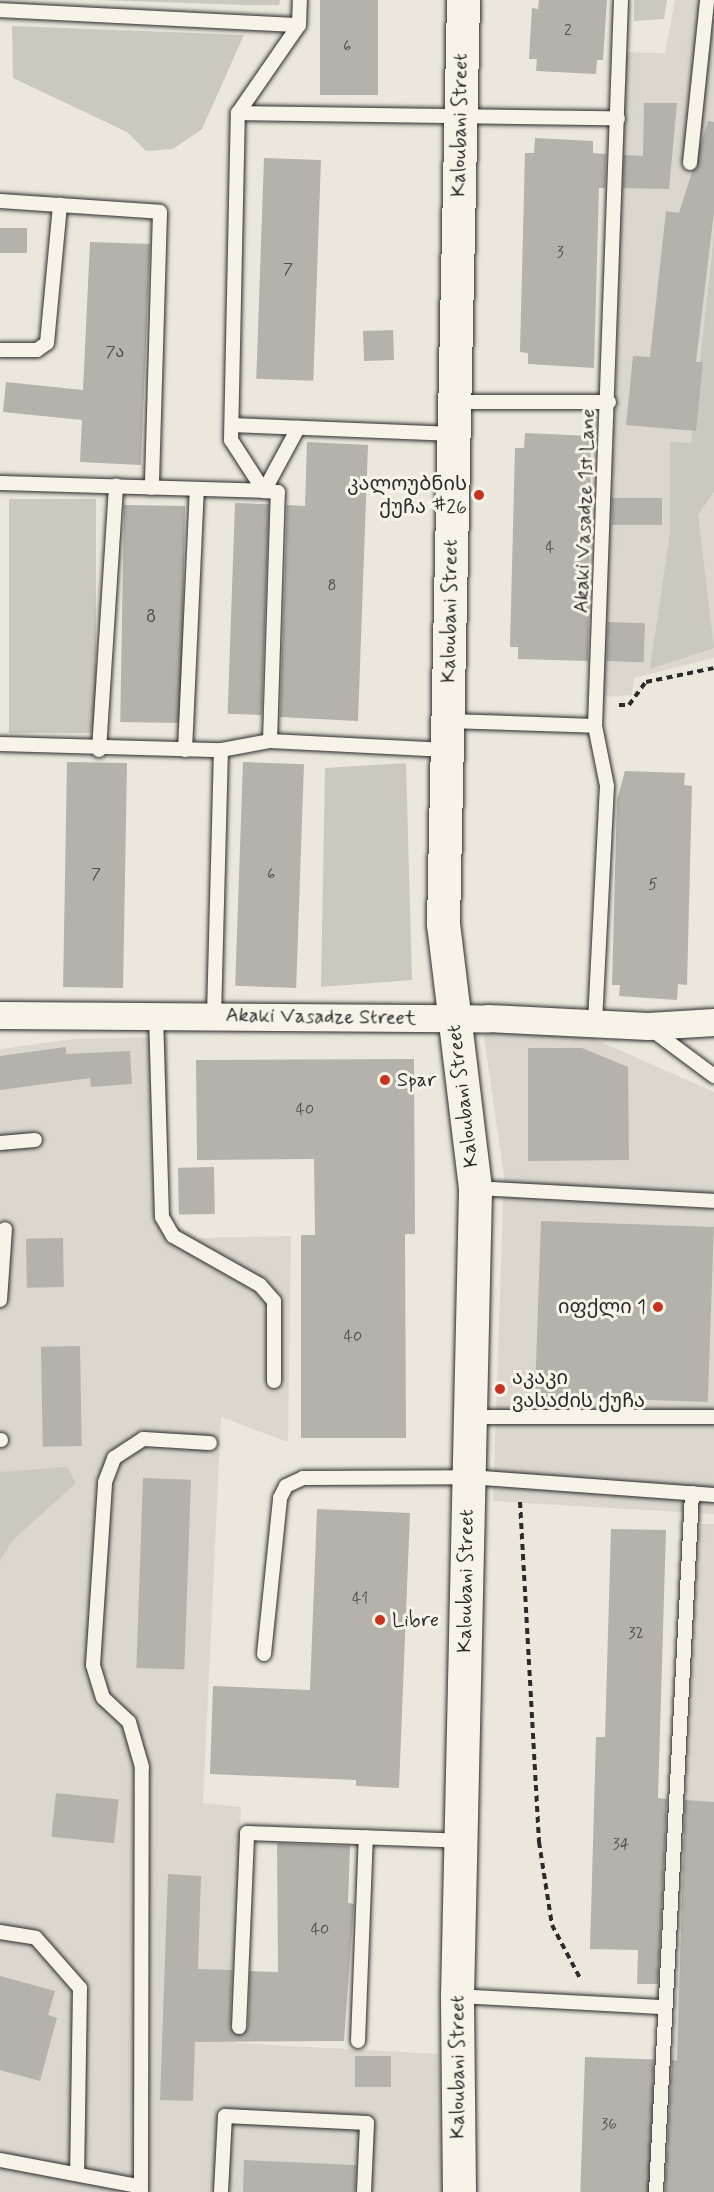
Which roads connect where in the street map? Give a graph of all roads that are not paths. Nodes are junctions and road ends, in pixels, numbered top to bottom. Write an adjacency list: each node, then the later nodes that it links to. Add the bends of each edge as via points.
1 (300, 0): 6 (lane)
2 (463, 0): 8 (street, Kaloubani Street)
3 (621, 0): 9 (lane, Akaki Vasadze 1st Lane)
4 (706, 0): 10 (lane)
5 (0, 10): 6 (lane)
6 (299, 25): 7 (lane)
7 (238, 112): 8 (lane); 16 (lane)
8 (461, 113): 9 (lane); 14 (street, Kaloubani Street)
9 (618, 118): 15 (lane, Akaki Vasadze 1st Lane)
10 (690, 163)
11 (0, 201): 12 (lane)
12 (60, 205): 13 (lane, via 47,343 37,350); 21 (lane, via 160,212)
13 (0, 350)
14 (454, 402): 15 (lane); 18 (street, Kaloubani Street)
15 (609, 402): 24 (lane, Akaki Vasadze 1st Lane)
16 (232, 425): 17 (lane); 23 (lane, via 231,440)
17 (298, 428): 18 (lane); 23 (lane)
18 (454, 434): 25 (street, Kaloubani Street)
19 (0, 483): 20 (lane)
20 (116, 486): 21 (lane); 28 (lane)
21 (152, 488): 22 (lane)
22 (197, 489): 23 (lane); 29 (lane)
23 (264, 491): 26 (lane, via 278,492)
24 (595, 726): 25 (lane); 35 (lane, Akaki Vasadze 1st Lane, via 607,786)
25 (448, 736): 26 (lane); 34 (street, Kaloubani Street, via 443,924)
26 (270, 741): 30 (lane)
27 (0, 744): 28 (lane)
28 (99, 750): 29 (lane)
29 (185, 750): 30 (lane)
30 (221, 750): 33 (lane)
31 (0, 1015): 32 (street, Akaki Vasadze Street)
32 (156, 1016): 33 (street, Akaki Vasadze Street); 45 (lane, via 162,1217 173,1236 252,1280 274,1301)
33 (214, 1016): 34 (street, Akaki Vasadze Street)
34 (454, 1018): 35 (street, Akaki Vasadze Street); 41 (street, Kaloubani Street)
35 (595, 1022): 37 (street, Akaki Vasadze Street)
36 (714, 1022): 37 (street, Akaki Vasadze Street)
37 (648, 1026): 38 (lane)
38 (714, 1076)
39 (35, 1140): 40 (lane)
40 (0, 1143)
41 (475, 1188): 42 (lane); 46 (street, Kaloubani Street)
42 (714, 1201)
43 (5, 1229): 44 (lane)
44 (0, 1300)
45 (274, 1381)
46 (470, 1417): 47 (lane); 49 (street, Kaloubani Street)
47 (714, 1417)
48 (210, 1443): 62 (lane, via 143,1439 114,1458 105,1482 93,1665 103,1698 129,1722 142,1767)
49 (469, 1477): 50 (lane); 52 (lane, via 303,1479 286,1486 280,1498); 54 (street, Kaloubani Street)
50 (692, 1493): 51 (lane); 57 (lane)
51 (714, 1495)
52 (264, 1654)
53 (366, 1838): 54 (lane); 58 (lane, via 247,1833); 59 (lane)
54 (461, 1841): 56 (street, Kaloubani Street)
55 (0, 1932): 61 (lane, via 36,1938 81,1988)
56 (457, 1996): 57 (lane); 65 (street, Kaloubani Street)
57 (663, 2007): 66 (lane)
58 (240, 2027)
59 (358, 2041)
60 (0, 2160): 61 (lane)
61 (77, 2174): 62 (lane)
62 (139, 2189)
63 (221, 2192): 64 (lane, via 225,2116 368,2123)
64 (364, 2192)
65 (459, 2192)
66 (656, 2192)

